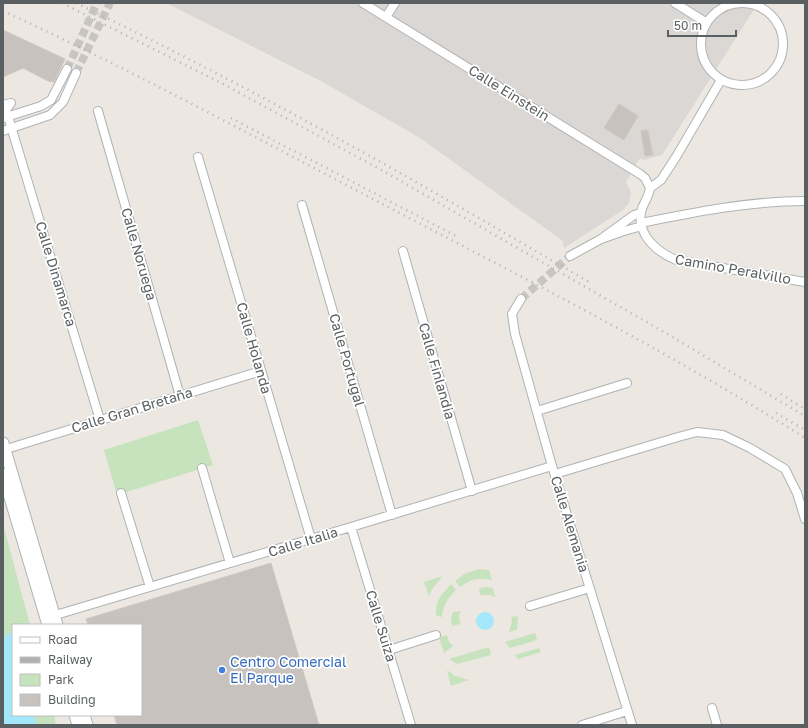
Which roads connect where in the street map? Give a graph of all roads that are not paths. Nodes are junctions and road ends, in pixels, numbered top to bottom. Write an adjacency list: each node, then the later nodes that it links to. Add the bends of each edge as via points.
1 (363, 3): 5 (street, Calle Einstein)
2 (395, 3): 5 (street)
3 (675, 3): 6 (street)
4 (765, 6): 6 (street, via 739,3 726,6); 9 (street, via 781,31 783,45 780,59 773,71 762,80 749,84 734,84)
5 (386, 17): 15 (street, Calle Einstein, via 640,174)
6 (707, 23): 9 (street, via 702,35 701,48 704,60)
7 (67, 68): 10 (street, via 51,100 41,106)
8 (76, 73): 12 (street, via 63,102 50,115)
9 (721, 80): 15 (street, via 676,158 660,180)
10 (5, 111): 12 (street, Calle Dinamarca)
11 (98, 111): 27 (street, Calle Noruega)
12 (12, 128): 13 (street); 29 (street, Calle Dinamarca)
13 (3, 131)
14 (198, 156): 25 (street, Calle Holanda)
15 (650, 188): 18 (street, Camino Peralvillo)
16 (805, 201): 19 (street, via 716,208)
17 (302, 205): 37 (street, Calle Portugal)
18 (641, 213): 19 (street, Camino Peralvillo); 20 (street, via 634,215)
19 (641, 225): 20 (street); 23 (street, Camino Peralvillo, via 644,234 657,250 676,260)
20 (601, 239): 22 (street)
21 (403, 251): 35 (street, Calle Finlandia)
22 (570, 256)
23 (805, 282)
24 (521, 298): 28 (street, Calle Alemania, via 512,314 513,323)
25 (261, 371): 27 (street, Calle Gran Bretaña); 40 (street, Calle Holanda)
26 (627, 383): 28 (street)
27 (180, 396): 29 (street, Calle Gran Bretaña)
28 (537, 411): 31 (street, Calle Alemania)
29 (100, 420): 30 (street, Calle Gran Bretaña)
30 (4, 447): 45 (main road)
31 (552, 466): 34 (street, Calle Alemania); 35 (street, Calle Italia)
32 (202, 468): 41 (street)
33 (3, 474): 45 (main road)
34 (555, 474): 38 (street, via 697,432 723,434 785,469 797,493); 43 (street, Calle Alemania)
35 (472, 490): 37 (street, Calle Italia)
36 (121, 493): 42 (street)
37 (392, 515): 39 (street, Calle Italia)
38 (805, 519)
39 (352, 527): 40 (street, Calle Italia); 47 (street, Calle Suiza)
40 (311, 539): 41 (street, Calle Italia)
41 (230, 563): 42 (street, Calle Italia)
42 (150, 588): 45 (street, Calle Italia)
43 (590, 588): 44 (street); 49 (street, Calle Alemania)
44 (530, 606)
45 (51, 621)
46 (436, 635): 47 (street)
47 (389, 650): 50 (street, Calle Suiza)
48 (712, 708): 53 (street)
49 (627, 711): 51 (street); 52 (street, Calle Alemania)
50 (412, 725)
51 (582, 725)
52 (632, 725)
53 (717, 725)

